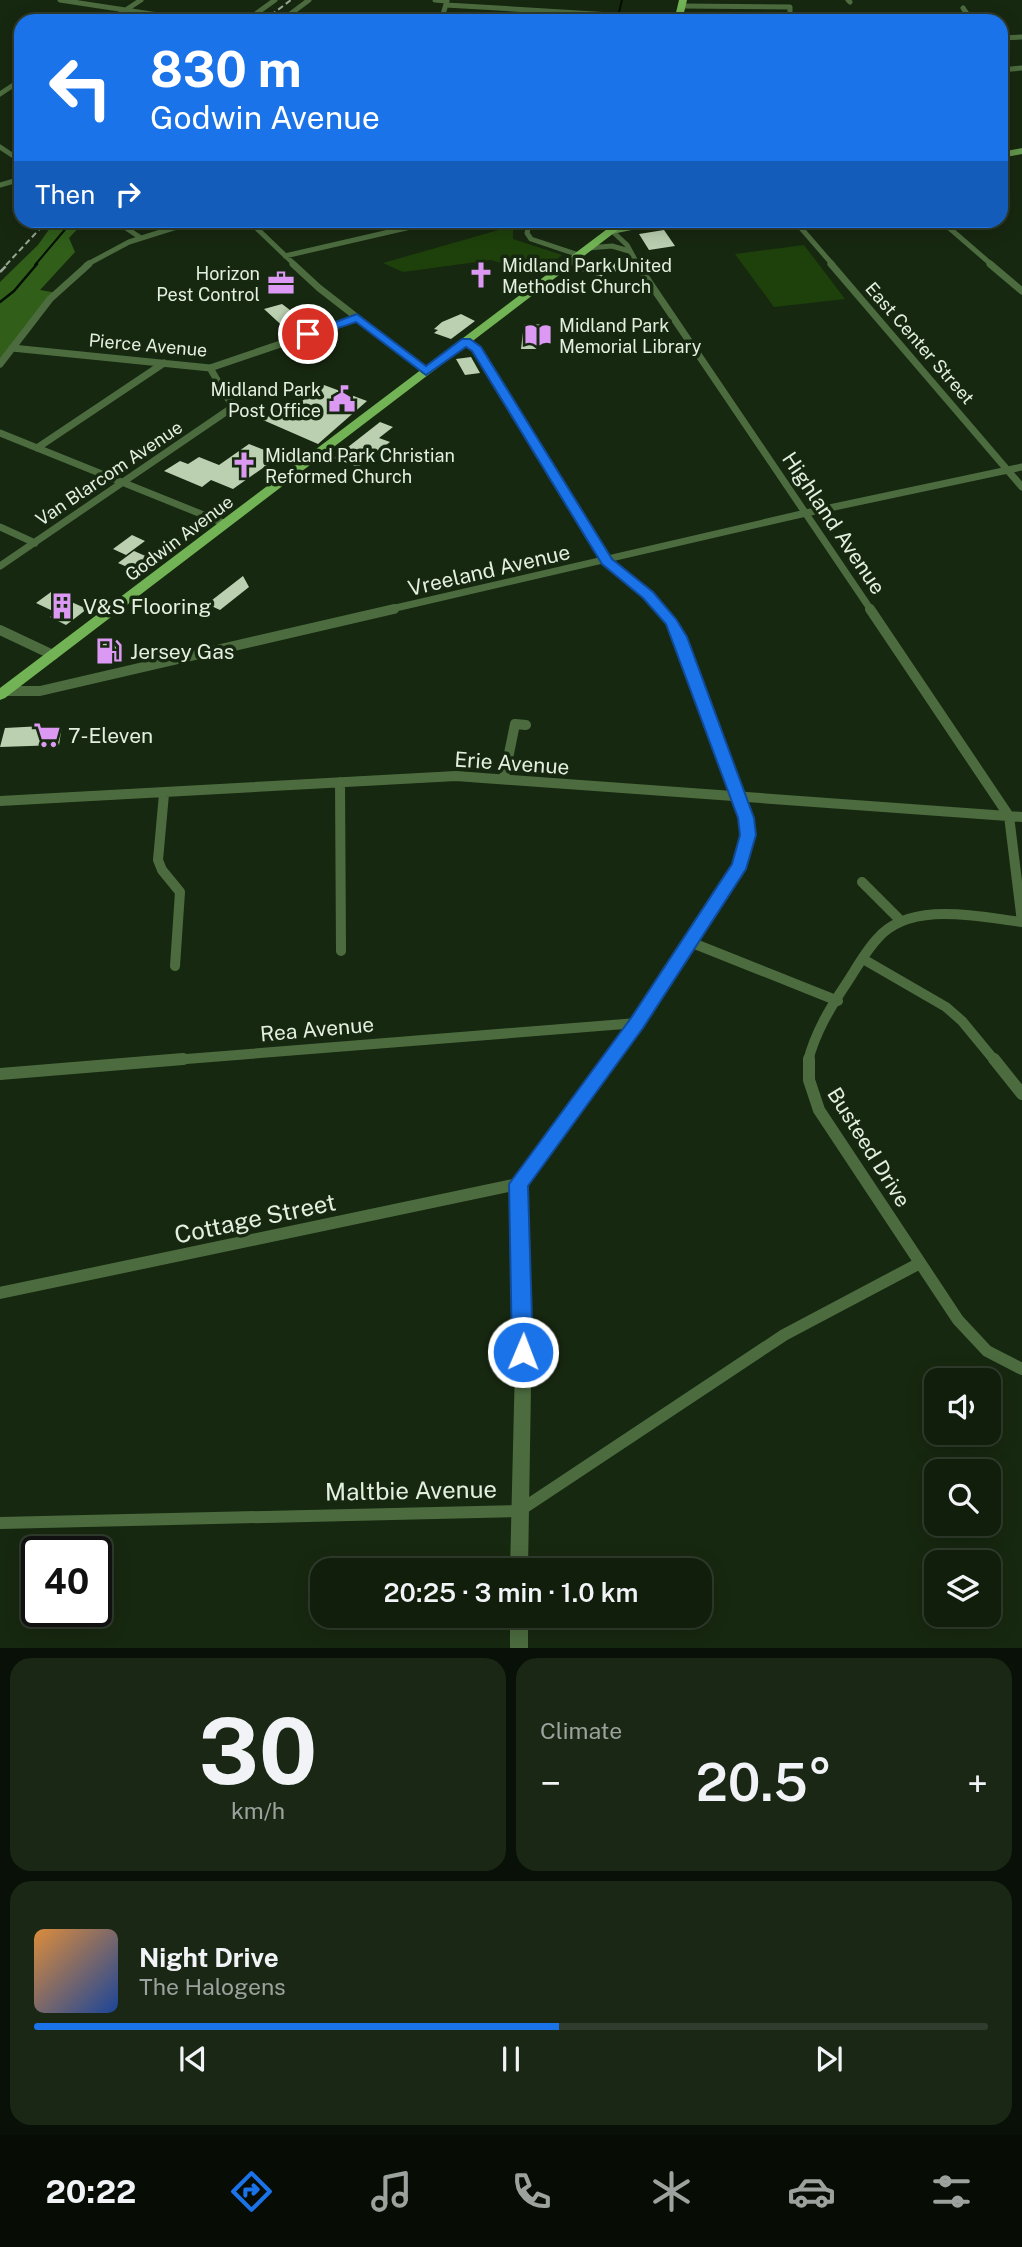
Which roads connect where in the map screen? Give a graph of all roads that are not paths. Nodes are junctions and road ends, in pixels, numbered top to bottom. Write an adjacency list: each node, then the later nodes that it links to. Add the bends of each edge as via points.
1 (60, 0): 9 (street)
2 (141, 0): 9 (street)
3 (275, 0): 12 (street)
4 (309, 0): 13 (street)
5 (435, 0): 6 (street)
6 (446, 2): 14 (street)
7 (682, 3): 15 (street, via 790,7)
8 (964, 8): 16 (street)
9 (126, 10): 10 (street); 11 (street)
10 (120, 14)
11 (152, 14)
12 (256, 14)
13 (290, 14)
14 (601, 14)
15 (790, 14)
16 (968, 14)
17 (126, 228): 26 (street)
18 (173, 228): 26 (street)
19 (256, 228): 29 (street)
20 (414, 228): 29 (street)
21 (528, 228): 28 (street, via 531,239)
22 (611, 228): 28 (main road, Godwin Avenue)
23 (614, 228): 27 (street, Highland Avenue)
24 (801, 228): 41 (street, East Center Street)
25 (949, 228): 30 (street)
26 (141, 238): 33 (street, via 94,260 70,278)
27 (629, 251): 28 (street, via 612,246); 44 (street, Highland Avenue)
28 (583, 252): 32 (main road, Godwin Avenue)
29 (285, 256): 31 (street)
30 (1022, 292)
31 (357, 318): 36 (street, Pierce Avenue); 37 (street)
32 (466, 341): 37 (main road, Godwin Avenue); 48 (street, via 477,349)
33 (12, 348): 34 (street, Pierce Avenue); 35 (street)
34 (164, 363): 36 (street, Pierce Avenue); 39 (street)
35 (0, 364)
36 (210, 368): 42 (street, Van Blarcom Avenue, via 233,407)
37 (426, 371): 45 (main road, Godwin Avenue)
38 (0, 433): 39 (street)
39 (37, 448): 42 (street)
40 (1022, 467): 41 (street, Vreeland Avenue)
41 (1009, 470): 43 (street, East Center Street); 44 (street, Vreeland Avenue)
42 (125, 484): 45 (street); 47 (street, Van Blarcom Avenue)
43 (1022, 487)
44 (806, 513): 48 (street, Vreeland Avenue); 59 (street, Highland Avenue)
45 (226, 524): 51 (main road, Godwin Avenue)
46 (0, 527): 47 (street)
47 (35, 543): 49 (street, Van Blarcom Avenue)
48 (607, 561): 52 (street, Vreeland Avenue, via 40,691); 57 (street, via 648,595 671,622)
49 (0, 566)
50 (0, 630): 51 (street)
51 (54, 655): 52 (main road, Godwin Avenue)
52 (3, 693)
53 (526, 725): 54 (street, via 514,724)
54 (504, 778): 55 (street, Erie Avenue); 57 (street, Erie Avenue)
55 (340, 782): 56 (street, Erie Avenue); 65 (street)
56 (164, 794): 58 (street, Erie Avenue); 67 (street, via 159,859 180,892)
57 (739, 797): 59 (street, Erie Avenue); 64 (street, via 746,818 746,850)
58 (0, 801)
59 (1009, 816): 60 (street, Erie Avenue); 63 (street)
60 (1022, 817)
61 (862, 882): 62 (street)
62 (901, 921): 63 (street, Busteed Drive, via 944,914); 66 (street, Busteed Drive, via 878,937)
63 (1022, 922)
64 (690, 942): 68 (street); 69 (street)
65 (341, 951)
66 (863, 959): 68 (street, Busteed Drive); 71 (street, via 946,1007)
67 (175, 966)
68 (838, 1001): 73 (street, Busteed Drive, via 811,1047 808,1071 813,1095)
69 (637, 1023): 70 (street, Rea Avenue); 72 (street)
70 (0, 1074)
71 (1022, 1094)
72 (518, 1184): 74 (street, Cottage Street); 76 (street, via 524,1325)
73 (920, 1263): 75 (street, Busteed Drive, via 973,1339); 76 (street, Maltbie Avenue, via 784,1335)
74 (0, 1293)
75 (1022, 1369)
76 (519, 1511): 77 (street, Maltbie Avenue); 78 (street)
77 (0, 1523)
78 (519, 1558)
79 (519, 1628): 80 (street)
80 (519, 1648)

